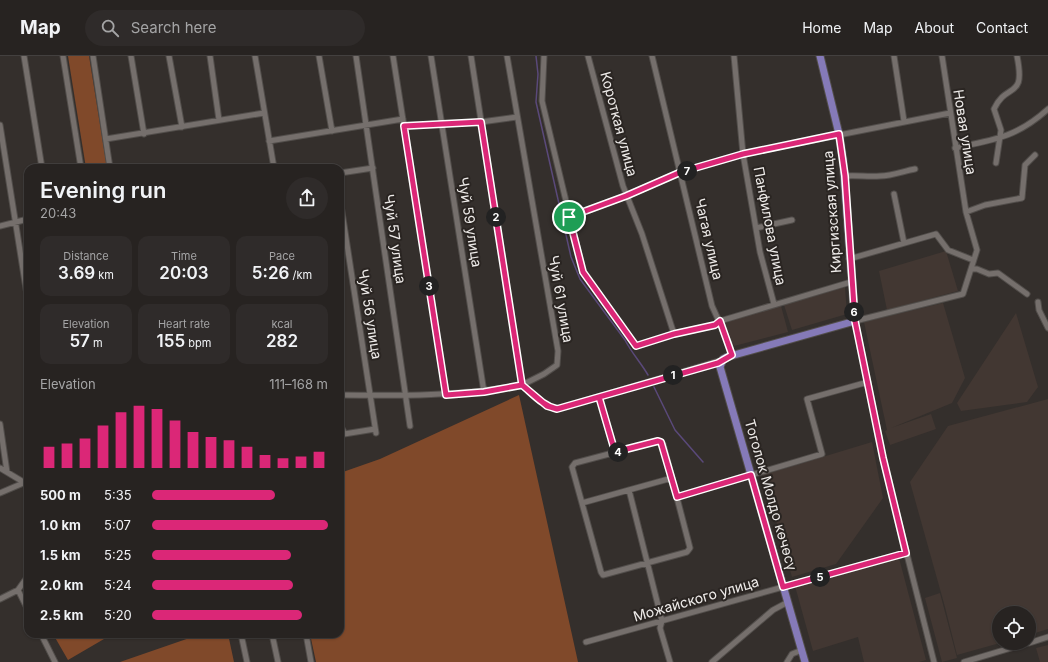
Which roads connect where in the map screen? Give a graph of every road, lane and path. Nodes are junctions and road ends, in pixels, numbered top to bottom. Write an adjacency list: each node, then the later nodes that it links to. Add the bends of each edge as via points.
1 (24, 56): 45 (street)
2 (63, 56): 46 (street)
3 (93, 56): 38 (street)
4 (131, 56): 36 (street)
5 (169, 56): 34 (street)
6 (210, 56): 27 (street)
7 (255, 56): 23 (street)
8 (319, 56): 35 (street)
9 (356, 56): 30 (street, Чуй 57 улица)
10 (393, 56): 26 (street)
11 (431, 56): 31 (street, Чуй 59 улица)
12 (470, 56): 29 (street)
13 (507, 56): 25 (street, Чуй 61 улица)
14 (544, 56): 57 (street, via 542,101)
15 (588, 56): 55 (street, Короткая улица)
16 (652, 56): 52 (street, Чагая улица)
17 (734, 56): 42 (street, Панфилова улица)
18 (820, 56): 37 (main road, Киргизская улица)
19 (894, 56): 28 (street)
20 (942, 56): 24 (street, Новая улица)
21 (1017, 56): 39 (street, via 1020,81 1017,88 997,102 994,109 1001,130)
22 (1048, 109): 39 (street, via 1014,134)
23 (264, 113): 27 (street); 40 (street)
24 (950, 113): 28 (street); 41 (street, Новая улица)
25 (517, 117): 29 (street); 80 (street, Чуй 61 улица, via 558,351 556,365)
26 (403, 119): 30 (street); 33 (street)
27 (219, 120): 34 (street)
28 (904, 121): 37 (street)
29 (481, 122): 31 (street); 80 (street)
30 (366, 124): 35 (street); 49 (street, Чуй 57 улица)
31 (443, 124): 33 (street); 81 (street, Чуй 59 улица)
32 (0, 125): 60 (street)
33 (404, 126): 84 (street)
34 (182, 127): 36 (street)
35 (332, 131): 40 (street)
36 (144, 134): 38 (street)
37 (839, 134): 42 (street); 53 (main road, Киргизская улица)
38 (106, 139): 47 (street)
39 (1000, 139): 41 (street); 44 (street)
40 (269, 141): 48 (street)
41 (955, 148): 56 (street, Новая улица)
42 (743, 154): 52 (street); 63 (street, Панфилова улица)
43 (1035, 155): 56 (street, via 1025,165 1022,198 985,205)
44 (996, 163)
45 (41, 164)
46 (80, 164)
47 (109, 164)
48 (273, 164)
49 (373, 168): 51 (street); 85 (street, Чуй 57 улица)
50 (915, 169): 53 (street, via 882,176)
51 (344, 172)
52 (681, 172): 55 (street); 73 (street, Чагая улица, via 712,306)
53 (845, 176): 65 (main road, Киргизская улица)
54 (894, 194): 64 (street)
55 (626, 196): 57 (street); 76 (street, Короткая улица, via 642,234)
56 (966, 212): 66 (street, Новая улица, via 977,250)
57 (569, 217): 76 (street, via 583,272 636,346)
58 (24, 219): 60 (street)
59 (792, 220): 63 (street)
60 (15, 221): 62 (street); 68 (street)
61 (344, 225): 83 (street, Чуй 56 улица)
62 (0, 226)
63 (756, 228): 72 (street, Панфилова улица)
64 (904, 243): 65 (street); 66 (street, via 936,234 948,250)
65 (849, 259): 69 (main road, Киргизская улица)
66 (973, 260): 67 (street)
67 (970, 270): 70 (street, via 977,268 989,274 998,273); 74 (street, via 963,294)
68 (24, 276)
69 (851, 282): 72 (street); 74 (main road, Киргизская улица)
70 (1027, 294)
71 (1038, 302): 75 (street)
72 (774, 304): 73 (street)
73 (720, 321): 76 (street, via 715,325); 77 (street, Чагая улица)
74 (855, 321): 77 (main road); 79 (street)
75 (1048, 328)
76 (674, 334)
77 (732, 355): 78 (main road)
78 (723, 360): 86 (street); 93 (main road, Тоголок Молдо көчөсү, via 720,367)
79 (868, 382): 93 (street, via 806,399 822,454); 101 (street)
80 (522, 385): 81 (street); 86 (street, via 547,406 557,409)
81 (484, 392): 84 (street)
82 (344, 395): 83 (street)
83 (370, 395): 85 (street); 89 (street, Чуй 56 улица, via 375,431)
84 (446, 395): 85 (street)
85 (406, 396): 88 (street, Чуй 57 улица)
86 (599, 397): 90 (street)
87 (0, 424): 92 (street)
88 (410, 426)
89 (344, 434)
90 (615, 452): 94 (street, via 660,441); 100 (street, via 573,465)
91 (0, 468): 92 (street)
92 (7, 472): 95 (street)
93 (751, 475): 99 (street); 104 (main road, Тоголок Молдо көчөсү)
94 (672, 478): 97 (street); 99 (street)
95 (24, 481)
96 (24, 483): 98 (street)
97 (628, 490): 100 (street); 102 (street)
98 (0, 492)
99 (677, 497): 102 (street, via 690,548 687,552)
100 (582, 503): 102 (street, via 602,574)
101 (906, 553): 104 (street, Можайского улица); 127 (street)
102 (648, 563): 109 (street)
103 (24, 582): 105 (street)
104 (783, 587): 108 (main road, Тоголок Молдо көчөсү); 109 (street, Можайского улица)
105 (18, 590): 106 (street); 107 (street)
106 (0, 599)
107 (24, 602)
108 (788, 602): 117 (main road, Тоголок Молдо көчөсү); 124 (street, via 773,610)
109 (662, 621): 116 (street, Можайского улица); 123 (street, via 660,628)
110 (1048, 637): 115 (street)
111 (42, 638): 119 (street)
112 (242, 638): 120 (street)
113 (273, 638): 121 (street)
114 (307, 638): 122 (street)
115 (1036, 641)
116 (586, 642)
117 (802, 650): 125 (street, via 792,654); 126 (main road, Тоголок Молдо көчөсү)
118 (1005, 650): 128 (street)
119 (55, 662)
120 (247, 662)
121 (278, 662)
122 (311, 662)
123 (670, 662)
124 (712, 662)
125 (787, 662)
126 (805, 662)
127 (934, 662)
128 (964, 662)

